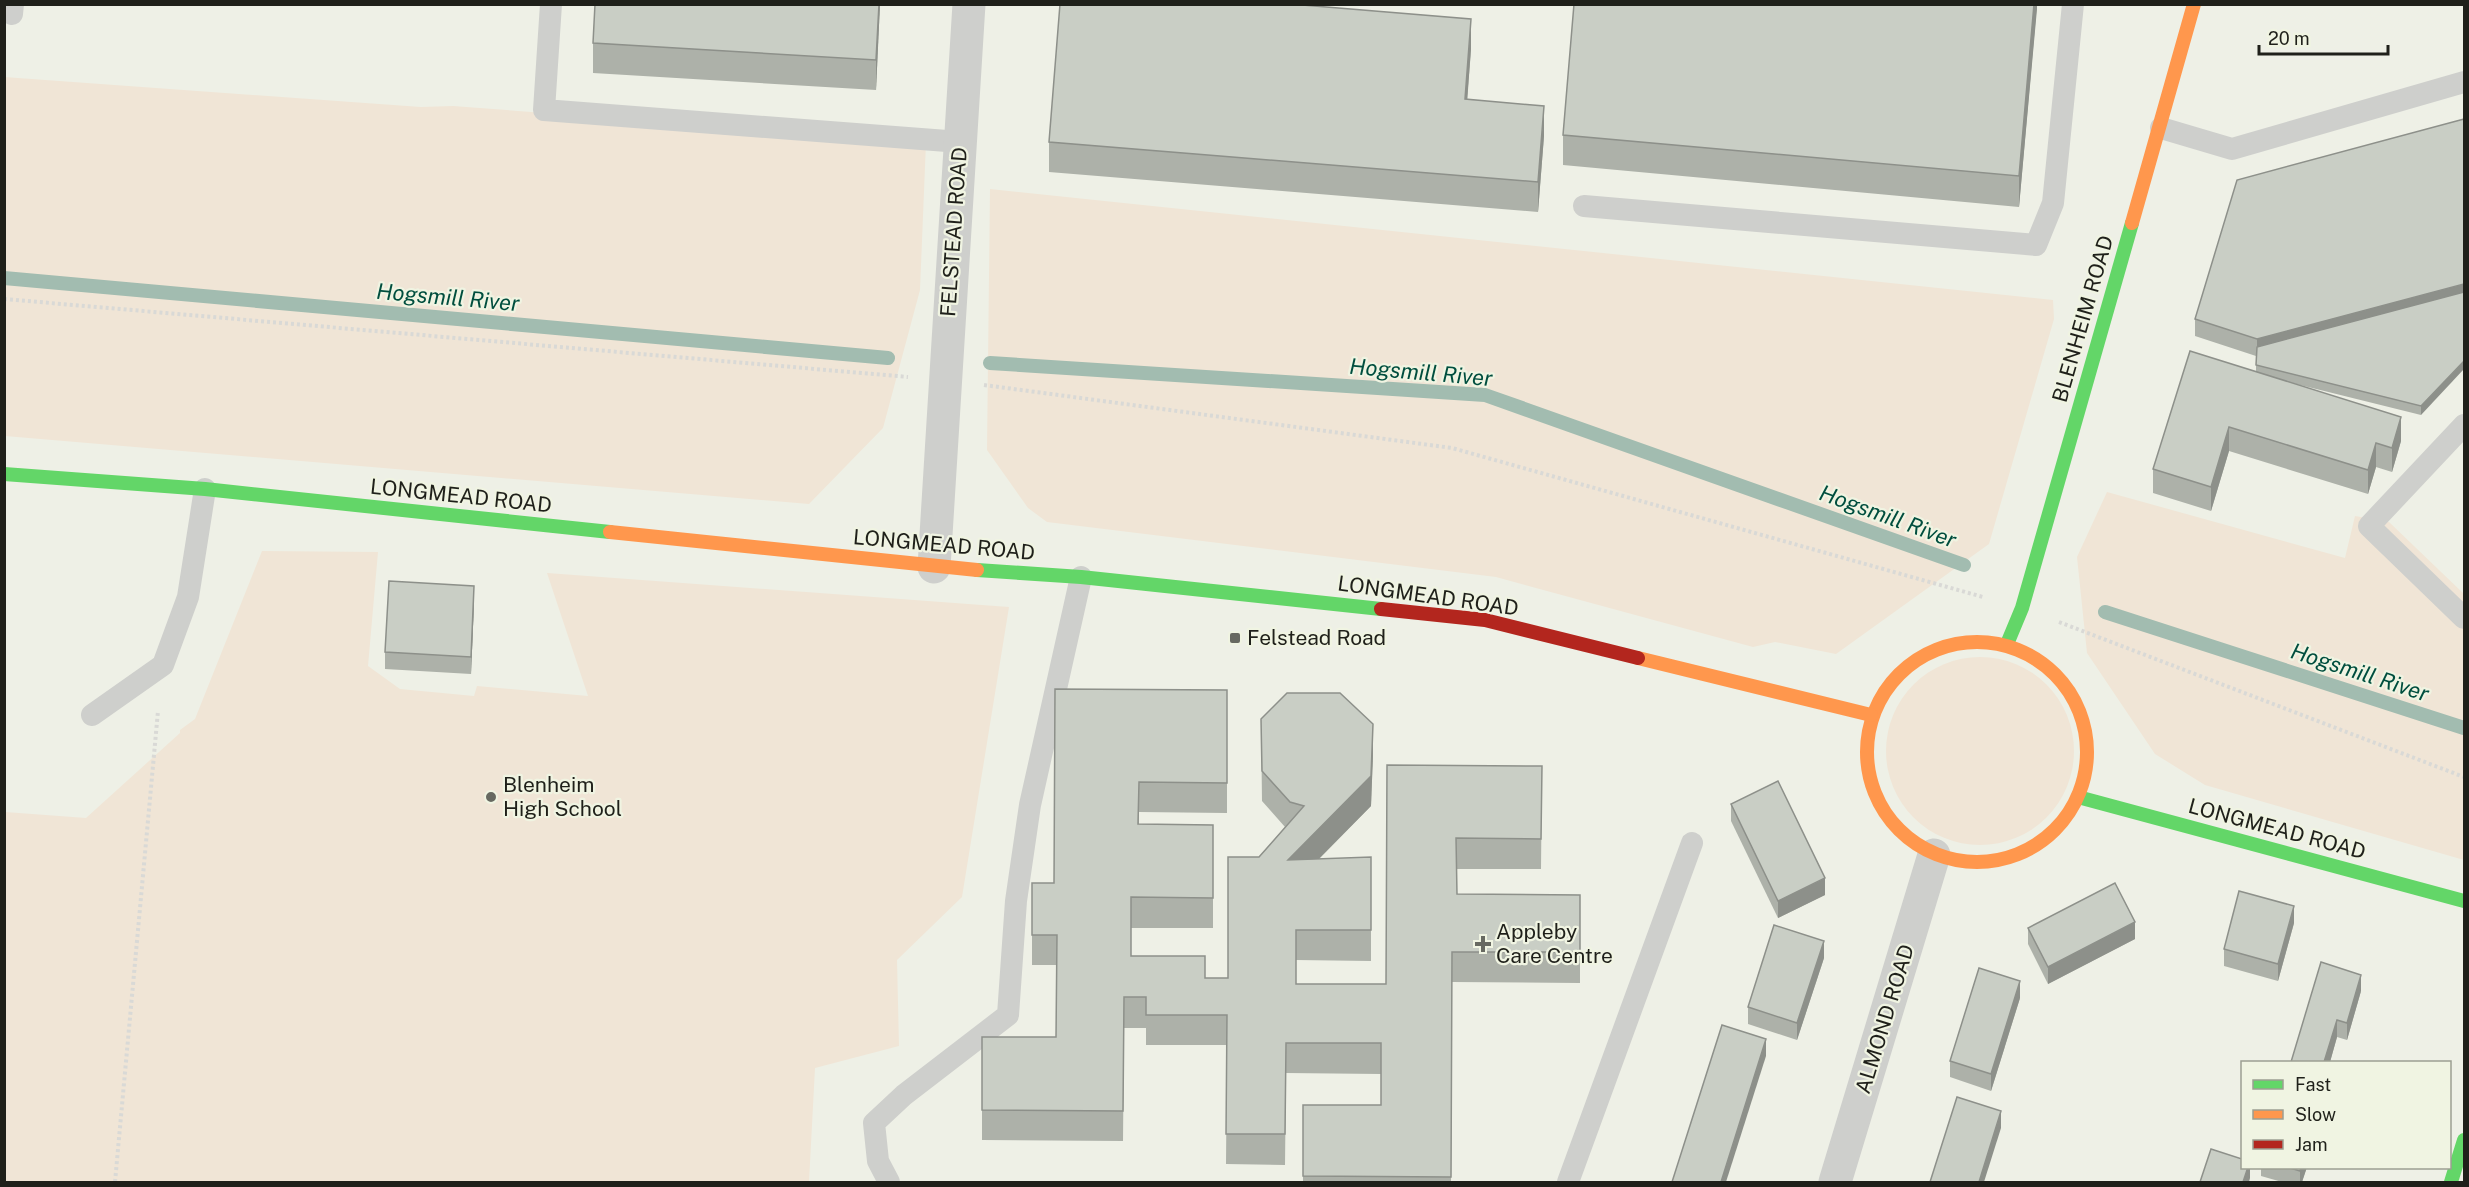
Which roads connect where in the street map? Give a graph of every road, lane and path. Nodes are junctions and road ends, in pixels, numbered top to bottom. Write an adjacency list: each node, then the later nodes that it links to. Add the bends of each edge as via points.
1 (550, 4): 7 (lane, via 544,110)
2 (969, 4): 7 (street, FELSTEAD ROAD)
3 (2073, 4): 8 (lane, via 2053,203 2036,245)
4 (2194, 4): 6 (street, BLENHEIM ROAD)
5 (2464, 82): 6 (lane, via 2232,149)
6 (2161, 128): 16 (street, BLENHEIM ROAD)
7 (960, 142): 10 (street, FELSTEAD ROAD)
8 (1584, 206)
9 (4, 298): 10 (path)
10 (944, 380): 14 (street, FELSTEAD ROAD); 16 (path, via 1452,448)
11 (2464, 425): 17 (lane, via 2369,526)
12 (4, 474): 13 (street, LONGMEAD ROAD)
13 (205, 489): 14 (street, LONGMEAD ROAD); 19 (lane, via 188,597)
14 (934, 567): 15 (street, LONGMEAD ROAD)
15 (1082, 577): 21 (street, LONGMEAD ROAD, via 1485,620); 29 (lane, via 1030,805 1016,901 1008,1016 904,1095 874,1123 878,1161)
16 (2022, 608): 18 (street, BLENHEIM ROAD); 22 (path)
17 (2464, 618)
18 (2007, 644): 21 (street, via 1952,642 1916,658 1889,681); 23 (street, via 2042,661 2069,689 2082,717 2088,755)
19 (163, 665): 20 (lane); 28 (path)
20 (92, 715)
21 (1871, 715): 25 (street, via 1865,750 1871,789 1901,834)
22 (2464, 777)
23 (2079, 797): 25 (street, via 2057,829 2014,857 1976,864); 26 (street, LONGMEAD ROAD)
24 (1692, 843): 30 (lane)
25 (1934, 855): 31 (street, ALMOND ROAD)
26 (2464, 901)
27 (2464, 1140): 32 (street)
28 (115, 1182)
29 (889, 1182)
30 (1568, 1182)
31 (1835, 1182)
32 (2451, 1182)

